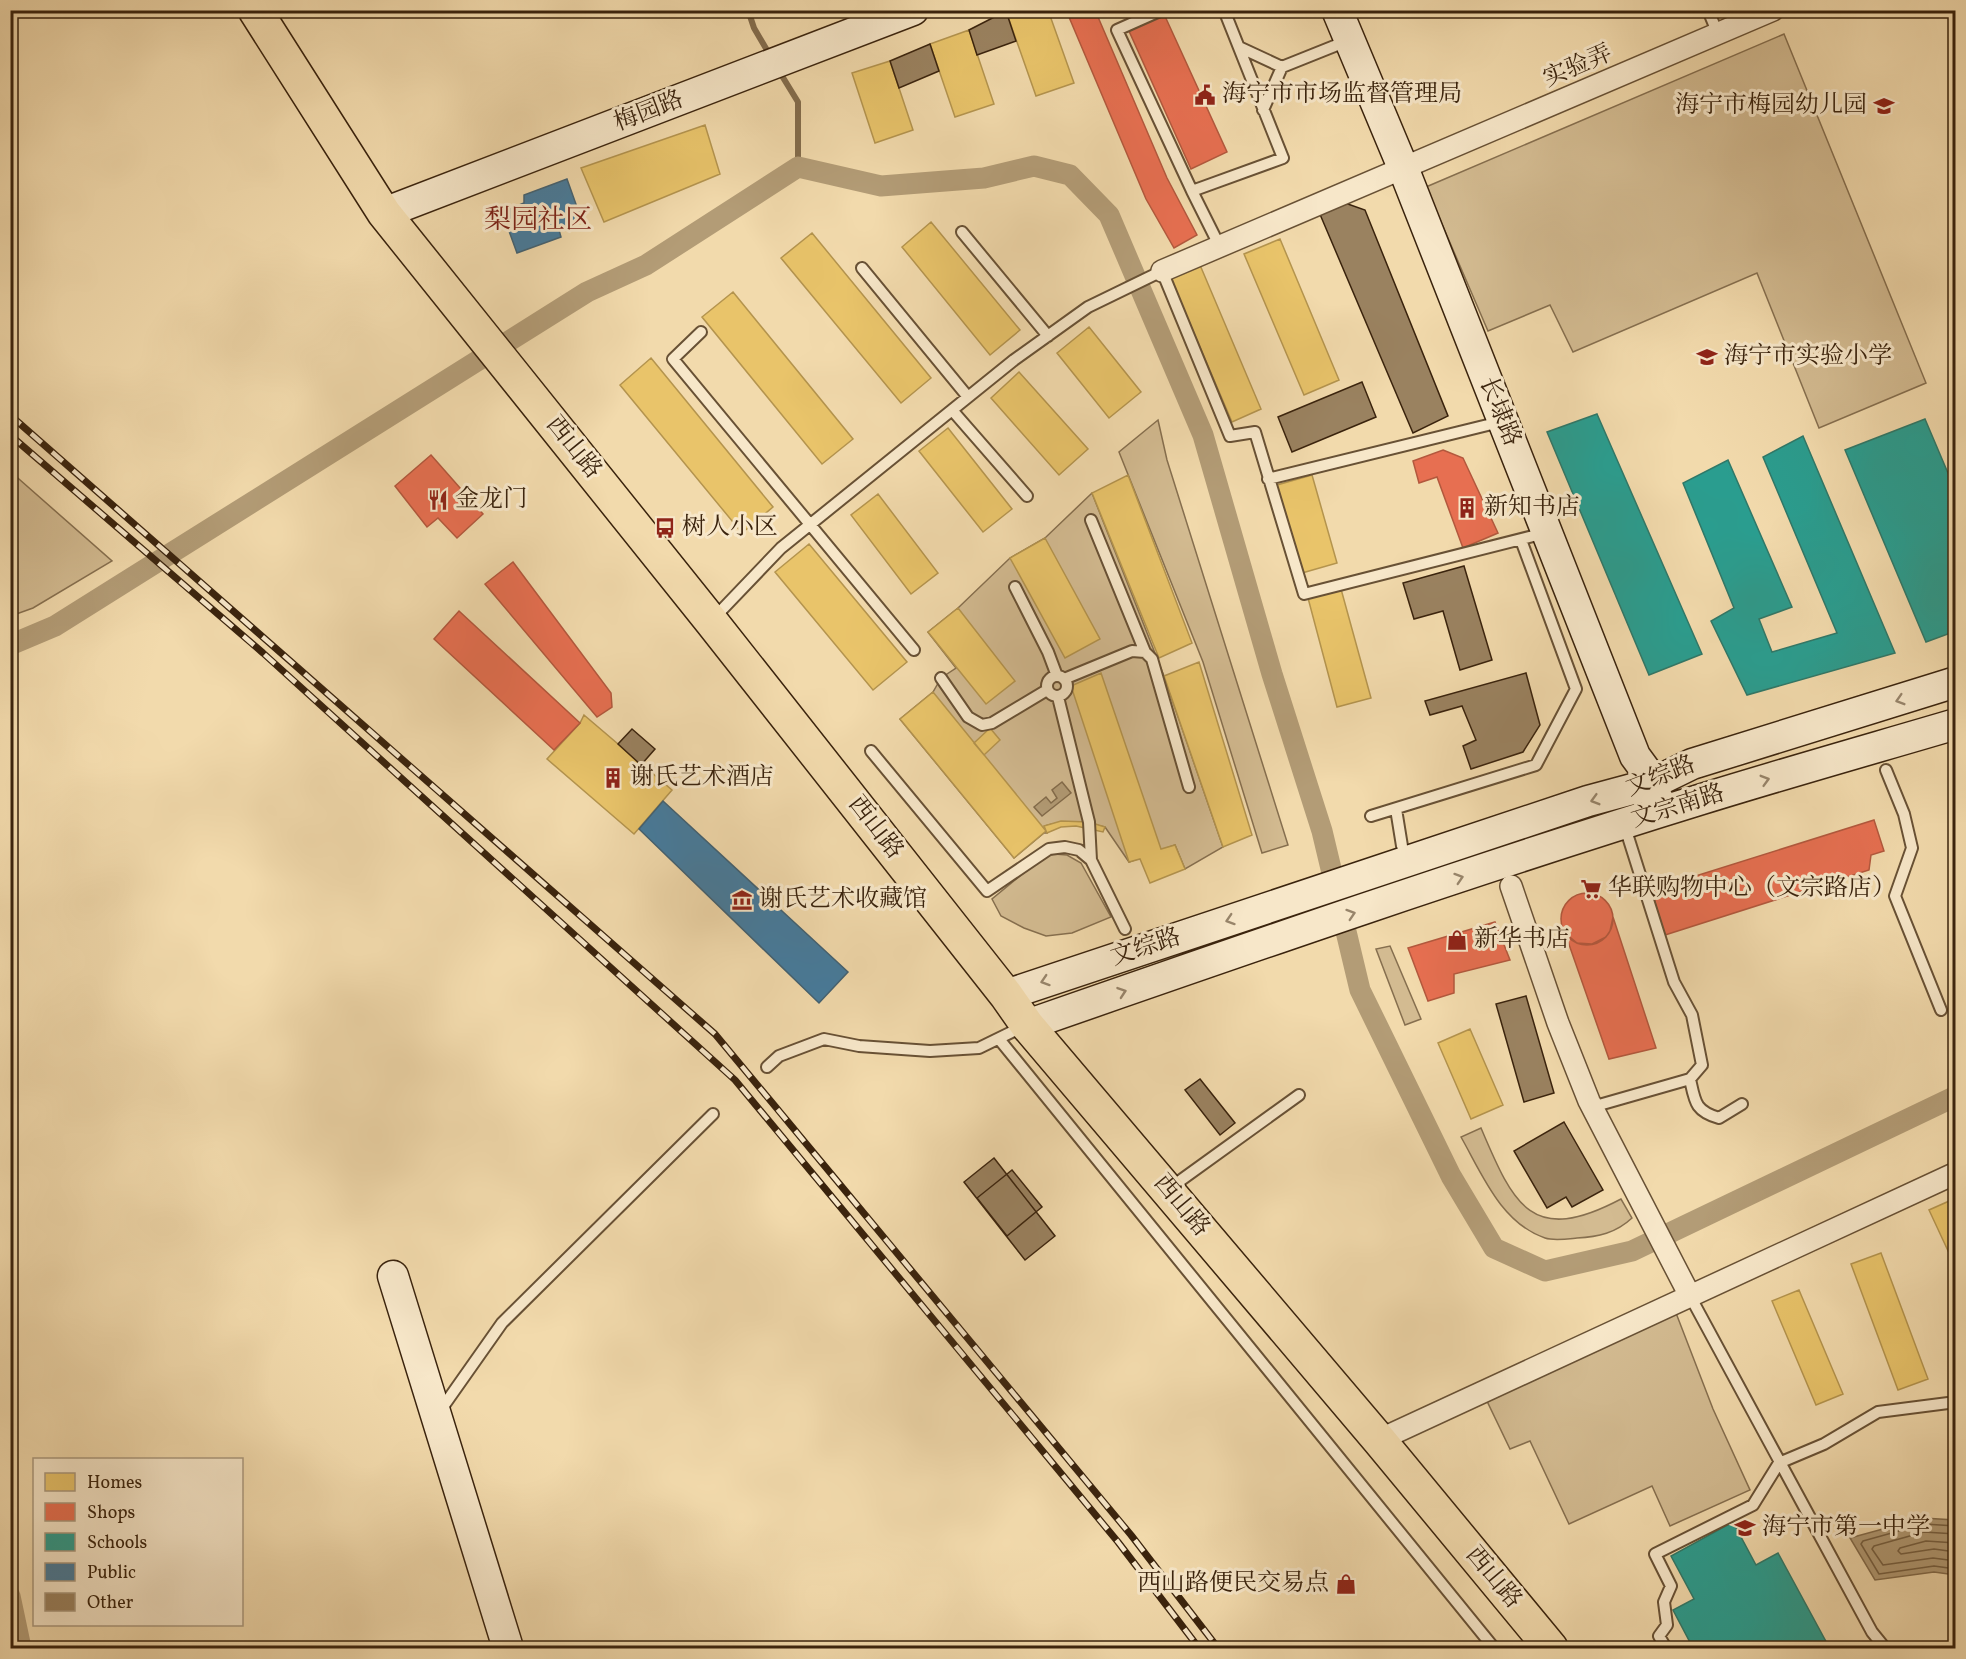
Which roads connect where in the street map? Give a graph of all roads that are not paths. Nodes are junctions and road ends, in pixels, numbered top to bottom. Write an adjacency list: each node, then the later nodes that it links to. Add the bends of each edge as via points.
1 (255, 10): 15 (main road, 西山路)
2 (913, 10): 15 (main road, 梅园路)
3 (1162, 10): 14 (lane, via 1117,30)
4 (1224, 10): 10 (lane)
5 (1337, 10): 9 (main road, 长埭路)
6 (1708, 10): 8 (lane)
7 (1773, 10): 8 (street, 实验弄)
8 (1718, 34): 13 (street, 实验弄)
9 (1349, 40): 11 (lane); 13 (main road, 长埭路)
10 (1239, 47): 11 (lane); 12 (lane)
11 (1282, 67): 12 (lane)
12 (1263, 110): 14 (lane, via 1283,158)
13 (1404, 170): 17 (street, 实验弄); 24 (main road, 长埭路)
14 (1192, 191): 17 (lane)
15 (384, 213): 31 (main road, 西山路)
16 (962, 232): 21 (lane)
17 (1220, 247): 19 (street, 实验弄)
18 (862, 268): 22 (lane)
19 (1162, 271): 21 (lane, via 1088,307); 25 (lane, via 1230,436 1256,432)
20 (701, 332): 28 (lane, via 673,359)
21 (1048, 336): 22 (lane)
22 (968, 397): 23 (lane)
23 (952, 410): 26 (lane); 28 (lane)
24 (1503, 421): 25 (lane); 29 (main road, 长埭路)
25 (1268, 479): 29 (lane, via 1304,594)
26 (1027, 495)
27 (1091, 520): 33 (lane)
28 (810, 525): 31 (lane, via 781,548); 32 (lane)
29 (1534, 536): 42 (main road, 长埭路); 44 (lane, via 1576,689 1536,765)
30 (1015, 587): 34 (lane)
31 (711, 621): 52 (main road, 西山路)
32 (914, 650)
33 (1145, 652): 34 (lane, via 1132,651); 43 (lane, via 1152,658)
34 (1060, 677): 37 (lane, via 1048,680); 38 (lane, via 1067,688)
35 (941, 678): 37 (lane, via 968,717 982,725)
36 (1956, 682): 42 (main road, 文综路, one-way to 42, via 1692,764)
37 (1047, 690): 38 (lane)
38 (1058, 697): 49 (lane, via 1089,822)
39 (1956, 724): 45 (main road, 文宗南路, one-way to 39)
40 (871, 752): 49 (lane, via 987,891 1049,849 1079,850)
41 (1886, 771): 53 (lane, via 1904,814 1912,848 1895,896)
42 (1651, 784): 45 (main road, 长埭路); 52 (main road, 文综路, one-way to 52, via 1588,801)
43 (1189, 787)
44 (1396, 809): 46 (lane); 48 (lane)
45 (1663, 812): 47 (main road, 文宗南路)
46 (1371, 816)
47 (1624, 824): 54 (main road, 文宗南路, one-way to 47, via 1298,931); 56 (lane, via 1674,982 1692,1015 1702,1065)
48 (1402, 846)
49 (1091, 860): 51 (lane)
50 (1510, 886): 59 (street)
51 (1125, 929)
52 (1006, 994): 54 (main road, 西山路)
53 (1941, 1010)
54 (1013, 1032): 55 (lane, via 980,1048 930,1051 859,1046 824,1039 779,1056); 62 (main road, 西山路); 70 (lane)
55 (767, 1067)
56 (1690, 1079): 58 (lane, via 1694,1100 1704,1114 1719,1118); 59 (lane)
57 (1299, 1095): 62 (lane)
58 (1742, 1104)
59 (1592, 1107): 64 (street)
60 (713, 1114): 66 (lane, via 502,1323)
61 (1956, 1173): 64 (street)
62 (1167, 1190): 67 (main road, 西山路)
63 (393, 1276): 66 (main road)
64 (1685, 1287): 67 (street); 68 (lane)
65 (1956, 1402): 68 (lane, via 1878,1412 1824,1444)
66 (437, 1416): 69 (main road)
67 (1379, 1440): 71 (main road, 西山路)
68 (1779, 1463): 72 (lane, via 1753,1505 1655,1554 1671,1586 1664,1602 1667,1625 1659,1636); 73 (lane, via 1872,1632)
69 (508, 1648)
70 (1494, 1648)
71 (1551, 1648)
72 (1666, 1648)
73 (1885, 1648)

